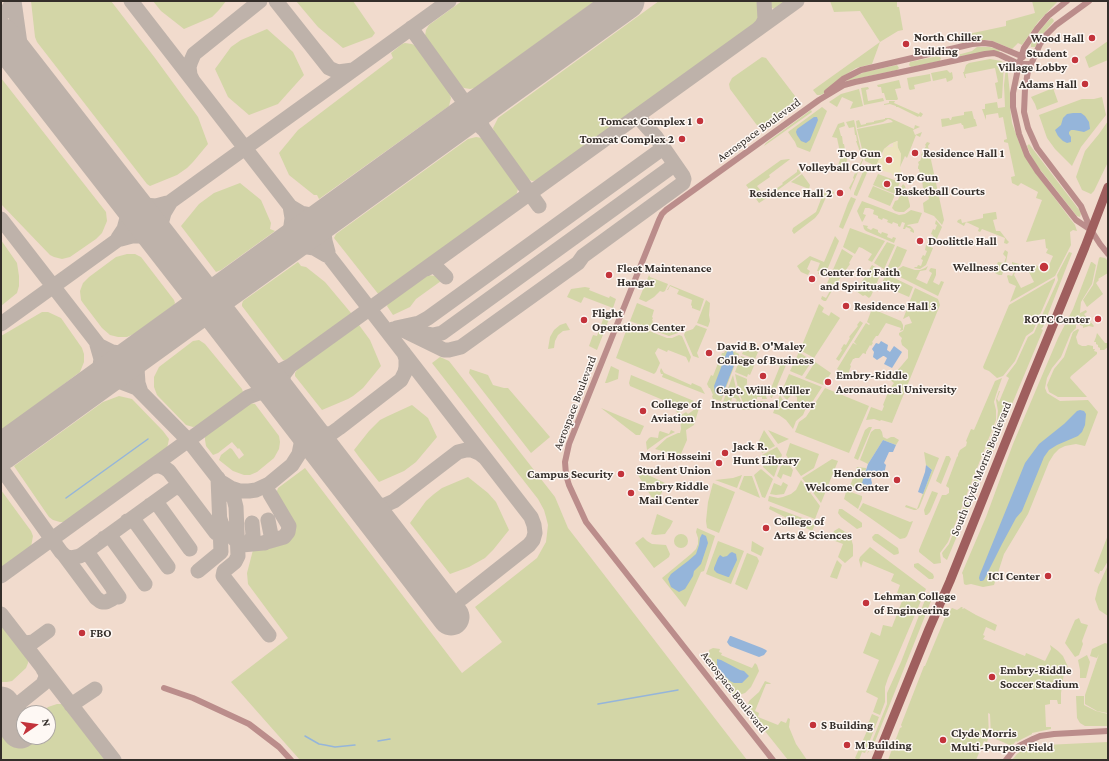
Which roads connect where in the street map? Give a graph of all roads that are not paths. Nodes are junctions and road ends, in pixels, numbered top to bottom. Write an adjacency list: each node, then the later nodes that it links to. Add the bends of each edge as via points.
1 (1067, 1): 3 (street)
2 (1089, 1): 4 (street)
3 (1053, 12): 4 (street); 5 (street, via 1037,29)
4 (1061, 21): 8 (street, via 1046,35)
5 (1021, 56): 6 (street, Aerospace Boulevard, via 984,43); 7 (street); 8 (street, Aerospace Boulevard)
6 (903, 60): 9 (street); 10 (street, Aerospace Boulevard, via 852,74)
7 (1018, 64): 8 (street, Aerospace Boulevard); 9 (street, Aerospace Boulevard, via 994,53); 12 (street, via 1013,107 1027,155 1076,220)
8 (1030, 64): 12 (street, via 1024,104 1028,128 1041,154 1081,206)
9 (905, 71): 10 (street, Aerospace Boulevard, via 844,85)
10 (818, 100): 17 (street, Aerospace Boulevard, via 662,214 569,444 565,462 569,485 590,528)
11 (1108, 187): 12 (main road, South Clyde Morris Boulevard)
12 (1091, 230): 13 (street); 18 (main road, South Clyde Morris Boulevard)
13 (1108, 254)
14 (164, 688): 16 (street, via 193,698 249,724 279,747)
15 (1108, 731): 19 (street, via 1040,736 1019,746)
16 (291, 760)
17 (773, 760)
18 (876, 760)
19 (1006, 760)

